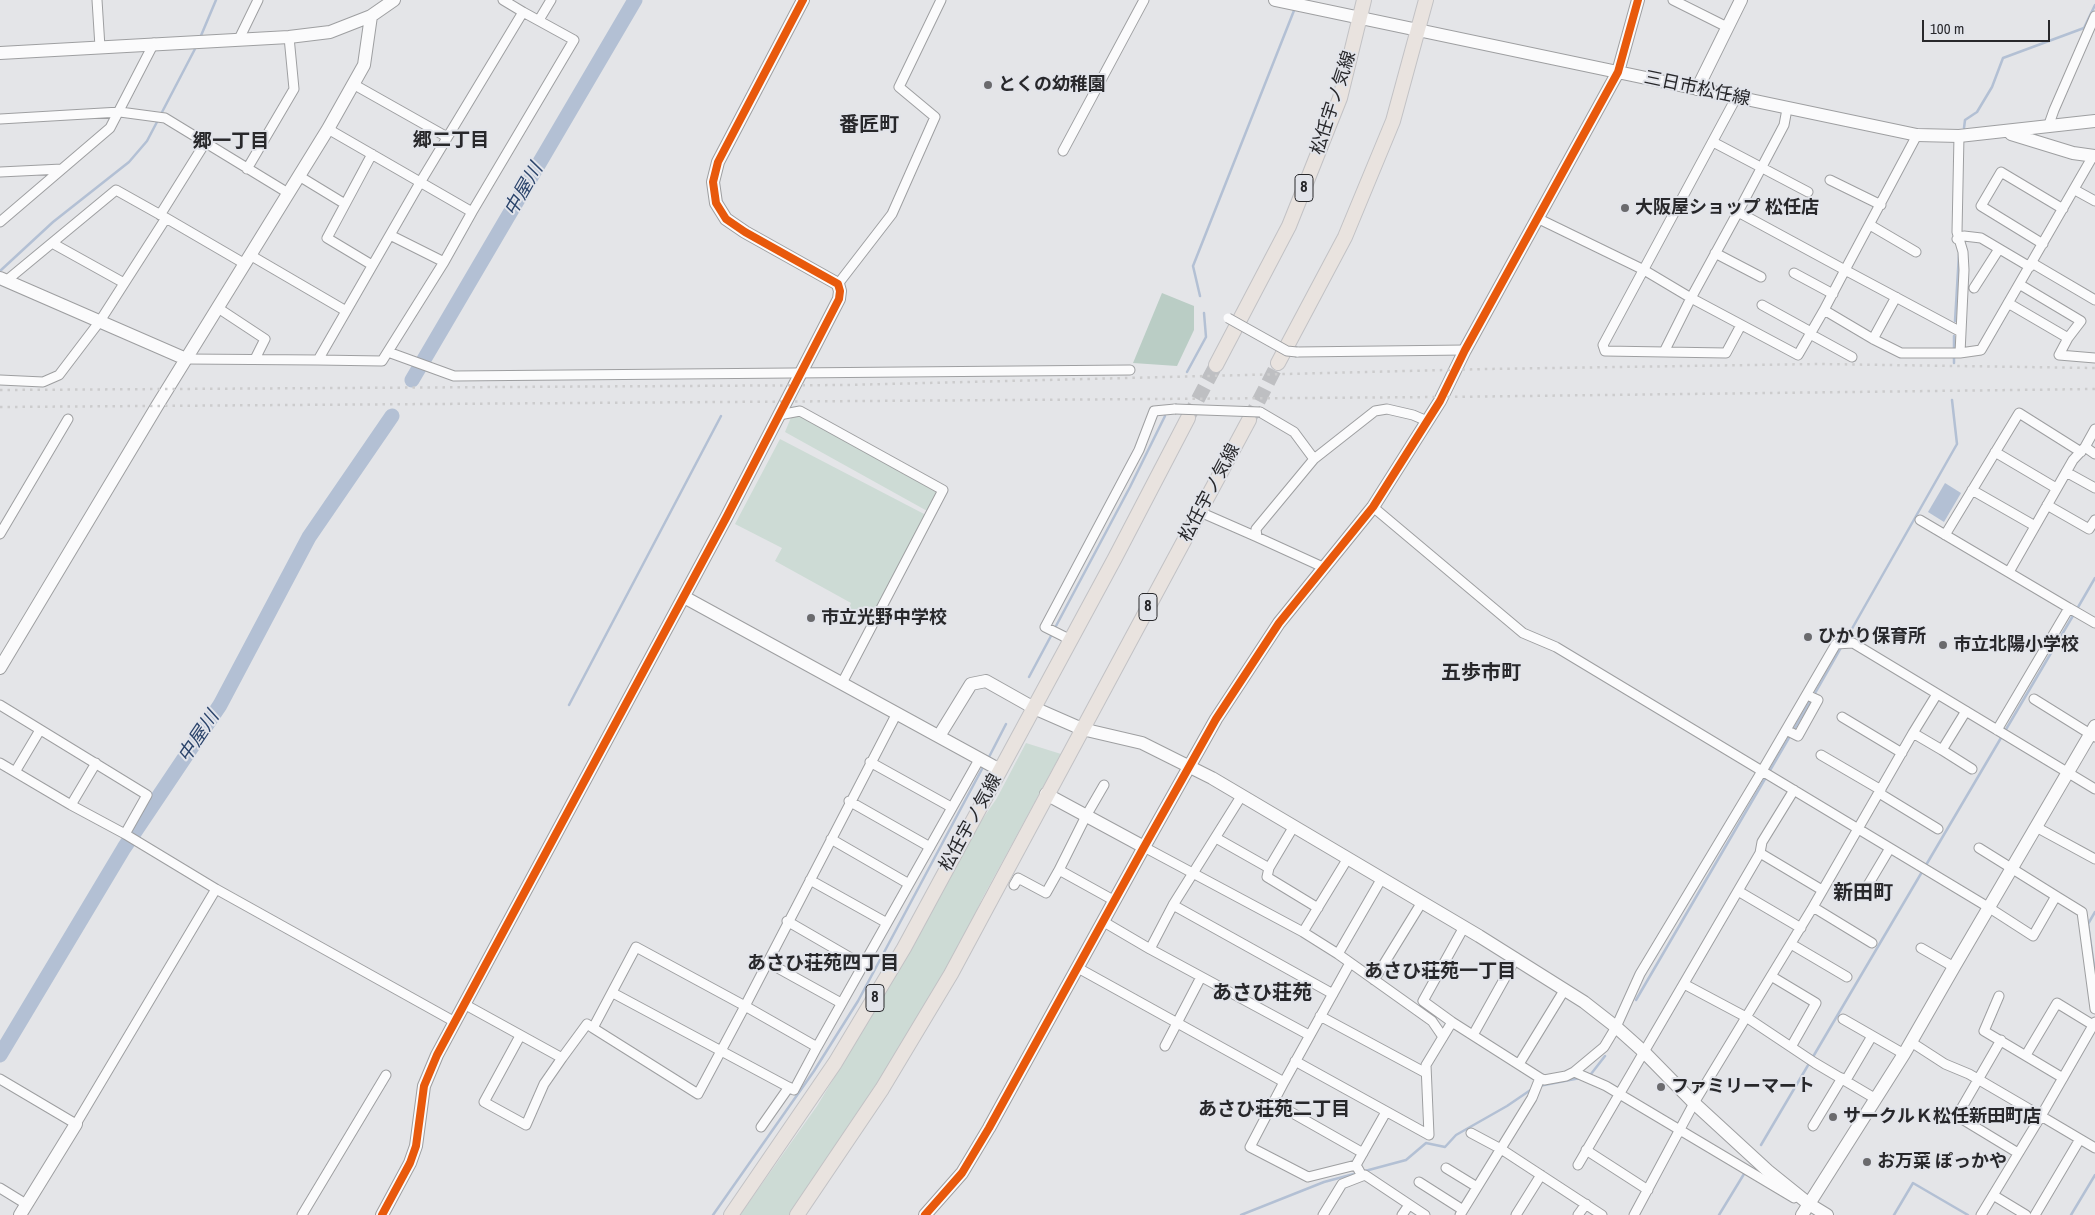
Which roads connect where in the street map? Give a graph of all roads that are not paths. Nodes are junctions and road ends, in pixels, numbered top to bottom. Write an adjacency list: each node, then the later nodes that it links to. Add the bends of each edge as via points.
1 (97, 0): 28 (street)
2 (258, 0): 26 (street)
3 (394, 0): 18 (street)
4 (503, 0): 17 (street)
5 (550, 0): 21 (street)
6 (803, 0): 86 (street, via 718,162 713,182 716,203 726,219)
7 (941, 0): 86 (street, via 899,87 935,117 892,214)
8 (1144, 0): 46 (street)
9 (1276, 0): 20 (street, 三日市松任線)
10 (1364, 0): 20 (main road, 松任宇ノ気線 / 8)
11 (1426, 0): 24 (main road)
12 (1638, 0): 30 (street)
13 (1673, 0): 16 (street)
14 (1695, 0): 16 (street)
15 (1741, 0): 22 (street)
16 (1690, 9): 22 (street)
17 (523, 12): 21 (street); 43 (street)
18 (371, 16): 25 (street, via 330,32); 31 (street, via 364,65)
19 (2095, 16): 23 (street)
20 (1360, 18): 24 (street, 三日市松任線); 115 (main road, 松任宇ノ気線 / 8, via 1340,98 1289,226)
21 (539, 20): 63 (street, via 574,40)
22 (1727, 27): 32 (street)
23 (2092, 30): 38 (street)
24 (1419, 31): 30 (street, 三日市松任線); 114 (main road, via 1393,121 1345,237)
25 (289, 37): 26 (street); 49 (street, via 294,89)
26 (238, 39): 27 (street)
27 (154, 43): 28 (street); 35 (street)
28 (100, 47): 29 (street)
29 (0, 53)
30 (1618, 72): 32 (street, 三日市松任線); 66 (street)
31 (353, 84): 39 (street); 43 (street)
32 (1696, 89): 33 (street, 三日市松任線)
33 (1736, 98): 34 (street, 三日市松任線); 44 (street)
34 (1787, 109): 41 (street, 三日市松任線); 50 (street, via 1784,125)
35 (120, 112): 36 (street); 45 (street, via 160,117); 51 (street, via 110,128)
36 (0, 119)
37 (2095, 121): 38 (street, 三日市松任線)
38 (2048, 127): 40 (street, 三日市松任線)
39 (328, 129): 47 (street); 53 (street)
40 (2006, 132): 42 (street, 三日市松任線); 48 (street, via 2073,153)
41 (1917, 135): 42 (street, 三日市松任線); 61 (street)
42 (1959, 136): 70 (street)
43 (447, 137): 55 (street)
44 (1713, 142): 50 (street); 80 (street)
45 (205, 143): 49 (street); 65 (street)
46 (1063, 150)
47 (372, 154): 55 (street); 60 (street)
48 (2094, 156): 56 (street)
49 (247, 168): 58 (street)
50 (1762, 168): 57 (street); 64 (street)
51 (62, 169): 52 (street); 67 (street)
52 (0, 172)
53 (299, 176): 58 (street); 60 (street)
54 (1830, 180): 61 (street)
55 (421, 181): 63 (street); 69 (street)
56 (2075, 190): 59 (street); 62 (street)
57 (1808, 192)
58 (288, 193): 76 (street)
59 (2095, 201)
60 (345, 204): 78 (street, via 327,238)
61 (1881, 205): 68 (street)
62 (2064, 209): 72 (street); 72 (street, via 2001,172 1981,206)
63 (472, 212): 77 (street)
64 (1738, 212): 75 (street); 81 (street)
65 (163, 216): 71 (street, via 116,190); 76 (street); 85 (street)
66 (1537, 218): 80 (street); 105 (street)
67 (0, 222)
68 (1870, 225): 74 (street); 81 (street)
69 (390, 235): 77 (street); 78 (street)
70 (1958, 238): 73 (street, via 1981,238); 101 (street, via 1964,270)
71 (52, 243): 84 (street); 85 (street)
72 (2043, 244): 79 (street)
73 (1999, 249): 79 (street); 88 (street)
74 (1916, 252)
75 (1715, 253): 83 (street); 90 (street)
76 (248, 259): 95 (street); 96 (street)
77 (444, 262): 106 (street)
78 (372, 265): 96 (street)
79 (2031, 265): 87 (street); 92 (street)
80 (1644, 270): 90 (street); 107 (street, via 1604,345 1605,351)
81 (1845, 270): 89 (street); 91 (street)
82 (1794, 272): 89 (street)
83 (1762, 277)
84 (3, 280): 99 (street)
85 (124, 283): 99 (street)
86 (838, 284): 117 (street, via 839,299)
87 (2019, 284): 93 (street); 103 (street, via 2081,321)
88 (1974, 288)
89 (1833, 294): 97 (street)
90 (1692, 298): 100 (street); 107 (street)
91 (1896, 298): 101 (street); 104 (street)
92 (2095, 300)
93 (2008, 303): 103 (street); 108 (street, via 1981,350)
94 (1762, 305): 102 (street)
95 (218, 308): 111 (street); 112 (street, via 265,339)
96 (346, 310): 113 (street)
97 (1824, 310): 102 (street); 104 (street)
98 (1228, 318): 105 (street, bridge, via 1287,351)
99 (100, 321): 111 (street); 118 (street, via 60,375 43,382)
100 (1741, 325): 102 (street, via 1798,355); 107 (street, via 1726,353)
101 (1961, 332): 108 (street)
102 (1811, 333): 109 (street)
103 (2068, 338): 110 (street, via 2059,355)
104 (1873, 339): 108 (street, via 1901,353)
105 (1465, 350): 123 (street)
106 (388, 352): 113 (street, via 382,361); 117 (street, via 454,376)
107 (1664, 352)
108 (1960, 354)
109 (1852, 358)
110 (2095, 358)
111 (186, 359): 112 (street); 148 (street)
112 (255, 359): 113 (street)
113 (318, 360)
114 (1278, 363)
115 (1216, 365)
116 (1130, 370): 117 (street)
117 (801, 373): 119 (street)
118 (0, 380)
119 (779, 415): 144 (street); 149 (street, via 800,411 943,490)
120 (1254, 416): 128 (street, via 1294,432); 135 (main road, 松任宇ノ気線 / 8); 147 (street, bridge, via 1175,409 1154,411 1139,450 1045,627)
121 (1188, 418): 147 (main road, 松任宇ノ気線 / 8)
122 (68, 419): 139 (street)
123 (1427, 421): 128 (street, via 1413,414 1387,409 1374,411); 134 (street)
124 (2095, 429): 125 (street)
125 (2083, 450): 126 (street, via 2019,413); 127 (street); 129 (street)
126 (1995, 452): 130 (street); 132 (street)
127 (2095, 454)
128 (1314, 459): 141 (street, via 1256,529)
129 (2066, 472): 130 (street); 131 (street)
130 (2056, 488): 133 (street)
131 (2095, 488)
132 (1972, 490): 138 (street); 140 (street)
133 (2047, 505): 137 (street, via 2090,529); 138 (street)
134 (1373, 507): 142 (street); 177 (street, via 1523,633 1556,647)
135 (1200, 512): 141 (street); 158 (main road, 松任宇ノ気線 / 8)
136 (1920, 520): 140 (street)
137 (2095, 520)
138 (2035, 526): 143 (street)
139 (0, 534)
140 (1945, 535): 143 (street)
141 (1257, 537): 142 (street)
142 (1325, 568): 172 (street, via 1279,623)
143 (2009, 572): 145 (street)
144 (684, 597): 149 (street); 248 (street)
145 (2073, 610): 146 (street); 161 (street)
146 (2095, 623)
147 (1070, 640): 154 (main road, 松任宇ノ気線 / 8)
148 (0, 668)
149 (842, 683): 156 (street)
150 (1807, 694): 151 (street, via 1836,644 1852,643); 160 (street); 160 (street, via 1818,700 1798,736)
151 (1937, 694): 155 (street); 162 (street)
152 (2034, 699): 163 (street)
153 (0, 705): 159 (street)
154 (1034, 708): 158 (street); 164 (street, via 986,680 971,684); 174 (main road, 松任宇ノ気線 / 8)
155 (1966, 711): 161 (street); 165 (street)
156 (897, 713): 164 (street); 169 (street)
157 (1842, 717): 166 (street)
158 (1082, 729): 172 (street, via 1142,743); 182 (main road, 松任宇ノ気線 / 8)
159 (40, 730): 171 (street); 175 (street)
160 (1786, 730): 177 (street)
161 (2001, 732): 176 (street)
162 (1913, 733): 165 (street); 166 (street)
163 (2093, 733): 176 (street)
164 (939, 736): 168 (street)
165 (1942, 750): 173 (street)
166 (1902, 753): 181 (street)
167 (1821, 755): 181 (street)
168 (980, 758): 174 (street); 186 (street)
169 (870, 762): 184 (street); 186 (street)
170 (0, 763): 175 (street)
171 (96, 763): 185 (street); 192 (street, via 148,795)
172 (1190, 766): 183 (street); 196 (street)
173 (1972, 769)
174 (1000, 770): 321 (main road, 松任宇ノ気線 / 8, via 867,1011 801,1115)
175 (16, 772): 185 (street)
176 (2068, 772): 179 (street); 189 (street)
177 (1766, 773): 180 (street); 258 (street, via 1640,974)
178 (1104, 785): 187 (street)
179 (2095, 789)
180 (1794, 790): 190 (street); 199 (street, via 1762,842)
181 (1880, 791): 190 (street); 191 (street)
182 (1046, 794): 187 (street); 322 (main road, 松任宇ノ気線 / 8, via 915,1035)
183 (1242, 795): 188 (street); 193 (street)
184 (849, 801): 194 (street); 195 (street)
185 (71, 805): 192 (street)
186 (951, 807): 195 (street)
187 (1086, 816): 196 (street); 204 (street)
188 (1294, 826): 200 (street); 202 (street)
189 (2036, 827): 201 (street); 203 (street)
190 (1858, 829): 197 (street); 212 (street)
191 (1938, 829)
192 (129, 836): 211 (street)
193 (1216, 838): 202 (street); 205 (street)
194 (831, 839): 207 (street); 208 (street)
195 (930, 847): 208 (street)
196 (1144, 847): 205 (street); 215 (street)
197 (1890, 848): 210 (street); 219 (street)
198 (1979, 848): 203 (street)
199 (1760, 853): 212 (street); 213 (street)
200 (1348, 858): 206 (street); 220 (street)
201 (2095, 859)
202 (1269, 868): 220 (street, via 1267,878)
203 (2011, 869): 214 (street); 219 (street)
204 (1059, 870): 209 (street, via 1046,893 1018,878); 215 (street)
205 (1194, 873): 217 (street); 226 (street)
206 (1382, 878): 216 (street); 231 (street)
207 (810, 880): 221 (street); 223 (street)
208 (909, 884): 223 (street)
209 (1014, 885)
210 (1868, 885)
211 (216, 889): 254 (street); 293 (street)
212 (1822, 890): 218 (street)
213 (1738, 891): 225 (street); 242 (street)
214 (2056, 896): 219 (street, via 2033,936); 250 (street, via 2082,912)
215 (1115, 901): 222 (street)
216 (1422, 902): 224 (street); 241 (street)
217 (1173, 905): 230 (street); 245 (street)
218 (1813, 907): 225 (street); 227 (street)
219 (1988, 907): 236 (street)
220 (1318, 908): 226 (street)
221 (787, 921): 233 (street); 235 (street)
222 (1104, 922): 230 (street); 237 (street)
223 (887, 923): 235 (street)
224 (1464, 927): 232 (street); 255 (street, via 1423,1001)
225 (1801, 928): 228 (street)
226 (1303, 932): 231 (street)
227 (1872, 943)
228 (1791, 944): 238 (street); 240 (street)
229 (1921, 948): 236 (street)
230 (1150, 950): 239 (street)
231 (1338, 954): 234 (street)
232 (1516, 958): 243 (street); 260 (street)
233 (767, 962): 247 (street); 249 (street)
234 (1350, 964): 241 (street); 245 (street)
235 (863, 965): 247 (street)
236 (1954, 967): 266 (street)
237 (1078, 968): 256 (street); 323 (street, via 989,1128 966,1165)
238 (1771, 976): 252 (street); 268 (street, via 1816,1003)
239 (1201, 977): 256 (street); 262 (street)
240 (1846, 977)
241 (1374, 980): 264 (street, via 1432,1020)
242 (1684, 984): 252 (street); 271 (street)
243 (1565, 989): 258 (street); 276 (street)
244 (613, 993): 249 (street, via 636,947); 259 (street); 270 (street)
245 (1333, 994): 251 (street)
246 (1999, 996): 265 (street, via 1984,1031)
247 (841, 1003): 269 (street)
248 (464, 1004): 254 (street); 261 (street)
249 (745, 1006): 269 (street); 270 (street)
250 (2095, 1009)
251 (1320, 1016): 262 (street); 277 (street)
252 (1746, 1017): 268 (street); 290 (street)
253 (1843, 1019): 263 (street)
254 (455, 1022): 320 (street, via 424,1086 416,1146 410,1163)
255 (1452, 1022): 260 (street); 264 (street)
256 (1177, 1023): 267 (street); 284 (street)
257 (2094, 1024): 273 (street, via 2057,1003); 280 (street)
258 (1616, 1027): 271 (street); 278 (street, via 1604,1046)
259 (593, 1028): 270 (street, via 698,1094); 274 (street, via 586,1024)
260 (1473, 1035): 276 (street)
261 (520, 1036): 274 (street); 274 (street, via 484,1102 526,1124 544,1084)
262 (1309, 1036): 275 (street)
263 (1872, 1036): 272 (street); 281 (street)
264 (1443, 1037): 277 (street, via 1426,1065)
265 (2001, 1040): 273 (street); 282 (street)
266 (1911, 1042): 272 (street); 282 (street, via 1945,1064)
267 (1165, 1046)
268 (1791, 1047): 281 (street)
269 (817, 1048): 286 (street, via 794,1090)
270 (721, 1051): 286 (street)
271 (1644, 1052): 287 (street); 290 (street)
272 (1904, 1054): 288 (street)
273 (2026, 1055): 280 (street)
274 (562, 1058)
275 (1296, 1061): 284 (street); 291 (street)
276 (1519, 1064): 285 (street)
277 (1426, 1073): 291 (street, via 1429,1136)
278 (1575, 1073): 285 (street); 287 (street)
279 (386, 1075): 319 (street)
280 (2063, 1078): 292 (street)
281 (1844, 1079): 288 (street); 294 (street)
282 (1978, 1079): 292 (street); 303 (street, via 1957,1116)
283 (0, 1080): 293 (street)
284 (1284, 1082): 289 (street)
285 (1537, 1084): 300 (street)
286 (789, 1087): 295 (street)
287 (1620, 1094): 296 (street); 301 (street)
288 (1876, 1099): 317 (street)
289 (1273, 1102): 302 (street); 305 (street, via 1250,1147 1308,1177)
290 (1694, 1102): 296 (street); 317 (street)
291 (1386, 1112): 302 (street)
292 (2041, 1116): 298 (street); 303 (street)
293 (76, 1124): 316 (street)
294 (1813, 1126)
295 (761, 1127)
296 (1681, 1130): 312 (street, via 1674,1137); 317 (street, via 1792,1197)
297 (1471, 1133): 300 (street)
298 (2080, 1139): 299 (street); 334 (street)
299 (2095, 1148)
300 (1501, 1149): 308 (street); 310 (street)
301 (1586, 1150): 304 (street); 312 (street)
302 (1363, 1153): 305 (street)
303 (2018, 1153): 313 (street)
304 (1578, 1164)
305 (1357, 1166): 307 (street)
306 (1446, 1168): 310 (street)
307 (1362, 1176): 315 (street); 324 (street, via 1342,1184)
308 (1541, 1176): 314 (street); 327 (street)
309 (1420, 1182): 318 (street)
310 (1477, 1187): 318 (street)
311 (0, 1188): 316 (street)
312 (1648, 1190): 330 (street)
313 (1993, 1195): 332 (street); 333 (street)
314 (1586, 1204): 328 (street); 329 (street)
315 (1409, 1205): 325 (street); 326 (street)
316 (23, 1210)
317 (1806, 1210): 331 (street)
318 (1462, 1212)
319 (302, 1215)
320 (382, 1215)
321 (731, 1215)
322 (797, 1215)
323 (925, 1215)
324 (1322, 1215)
325 (1402, 1215)
326 (1425, 1215)
327 (1516, 1215)
328 (1578, 1215)
329 (1602, 1215)
330 (1634, 1215)
331 (1827, 1215)
332 (1981, 1215)
333 (2026, 1215)
334 (2035, 1215)

